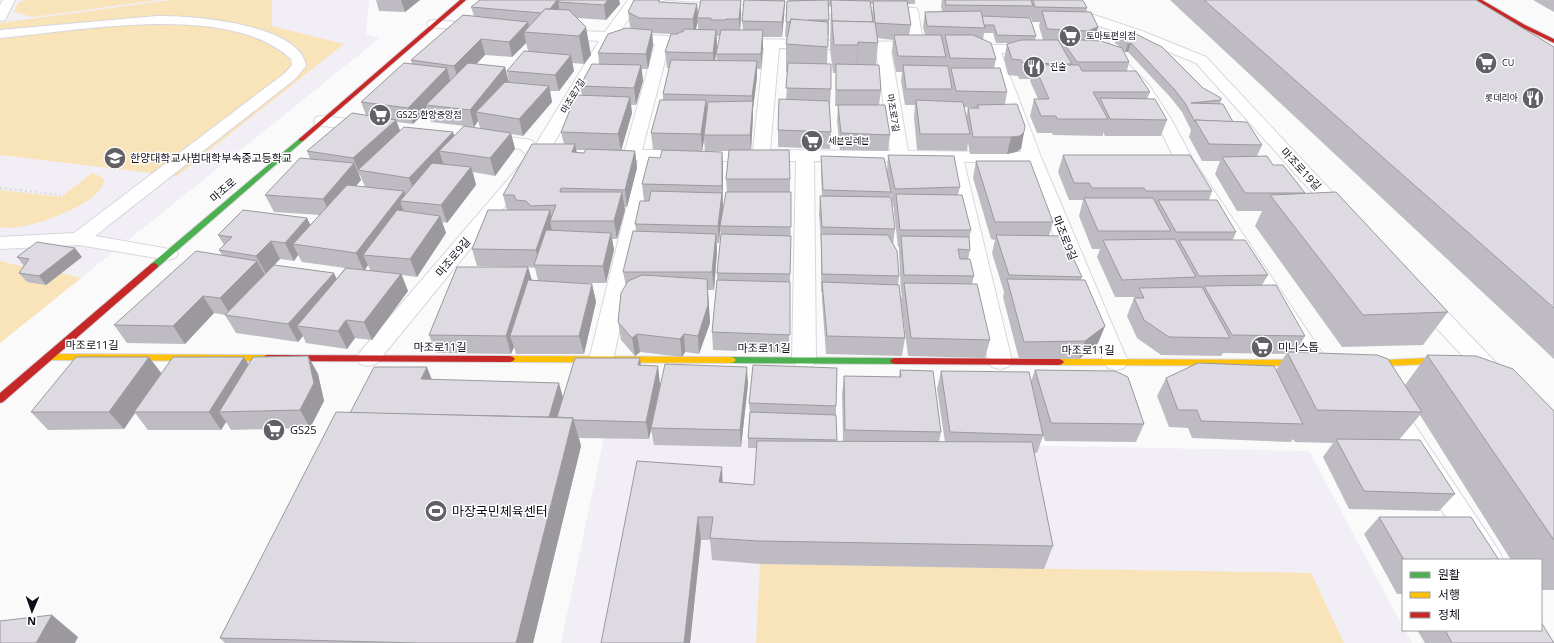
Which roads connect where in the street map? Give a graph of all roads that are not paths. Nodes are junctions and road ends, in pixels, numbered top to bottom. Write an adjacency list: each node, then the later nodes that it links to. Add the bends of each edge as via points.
1 (9, 0): 7 (lane)
2 (463, 0): 8 (street, 마조로)
3 (1072, 0): 6 (street)
4 (634, 1): 12 (street, 마조로7길); 17 (street, via 750,10 911,11)
5 (1472, 2): 14 (street); 20 (lane, via 1512,32)
6 (1083, 16): 31 (street, 마조로19길, via 1137,34 1200,60); 43 (street, via 1100,51 1141,85 1163,119 1183,158)
7 (0, 17)
8 (434, 24): 9 (street); 21 (street, 마조로)
9 (494, 29)
10 (547, 33): 12 (street)
11 (0, 34): 32 (lane, via 152,19 191,20 229,25 264,37 283,45 298,58 299,66 290,76)
12 (608, 38): 13 (street); 24 (street, 마조로7길)
13 (663, 40): 15 (street); 25 (street)
14 (1554, 41)
15 (772, 44): 16 (street); 26 (street)
16 (883, 46): 17 (street); 28 (street, 마조로7길)
17 (916, 47): 18 (street)
18 (992, 48): 19 (street); 30 (street)
19 (1054, 50)
20 (1554, 54)
21 (322, 121): 22 (street); 34 (street, 마조로)
22 (386, 129)
23 (471, 138): 24 (street, via 525,144)
24 (538, 155): 25 (street); 37 (street, 마조로9길)
25 (640, 156): 26 (street); 39 (street)
26 (761, 156): 27 (street)
27 (805, 156): 28 (street); 40 (street)
28 (900, 157): 29 (street)
29 (954, 157): 30 (street); 41 (street)
30 (1032, 157): 42 (street, 마조로9길)
31 (1352, 225)
32 (79, 239): 33 (lane); 34 (lane)
33 (0, 243)
34 (168, 254): 36 (street, 마조로)
35 (1411, 287): 38 (street)
36 (49, 356): 37 (street, 마조로11길); 46 (street, 마조로)
37 (368, 358): 39 (street, 마조로11길)
38 (1479, 359): 44 (street); 45 (street)
39 (601, 360): 40 (street, 마조로11길)
40 (804, 360): 41 (street, 마조로11길)
41 (1000, 361): 42 (street, 마조로11길)
42 (1116, 362): 43 (street, 마조로11길)
43 (1321, 363)
44 (1366, 375): 47 (street)
45 (1506, 388)
46 (0, 399)
47 (1488, 559)

